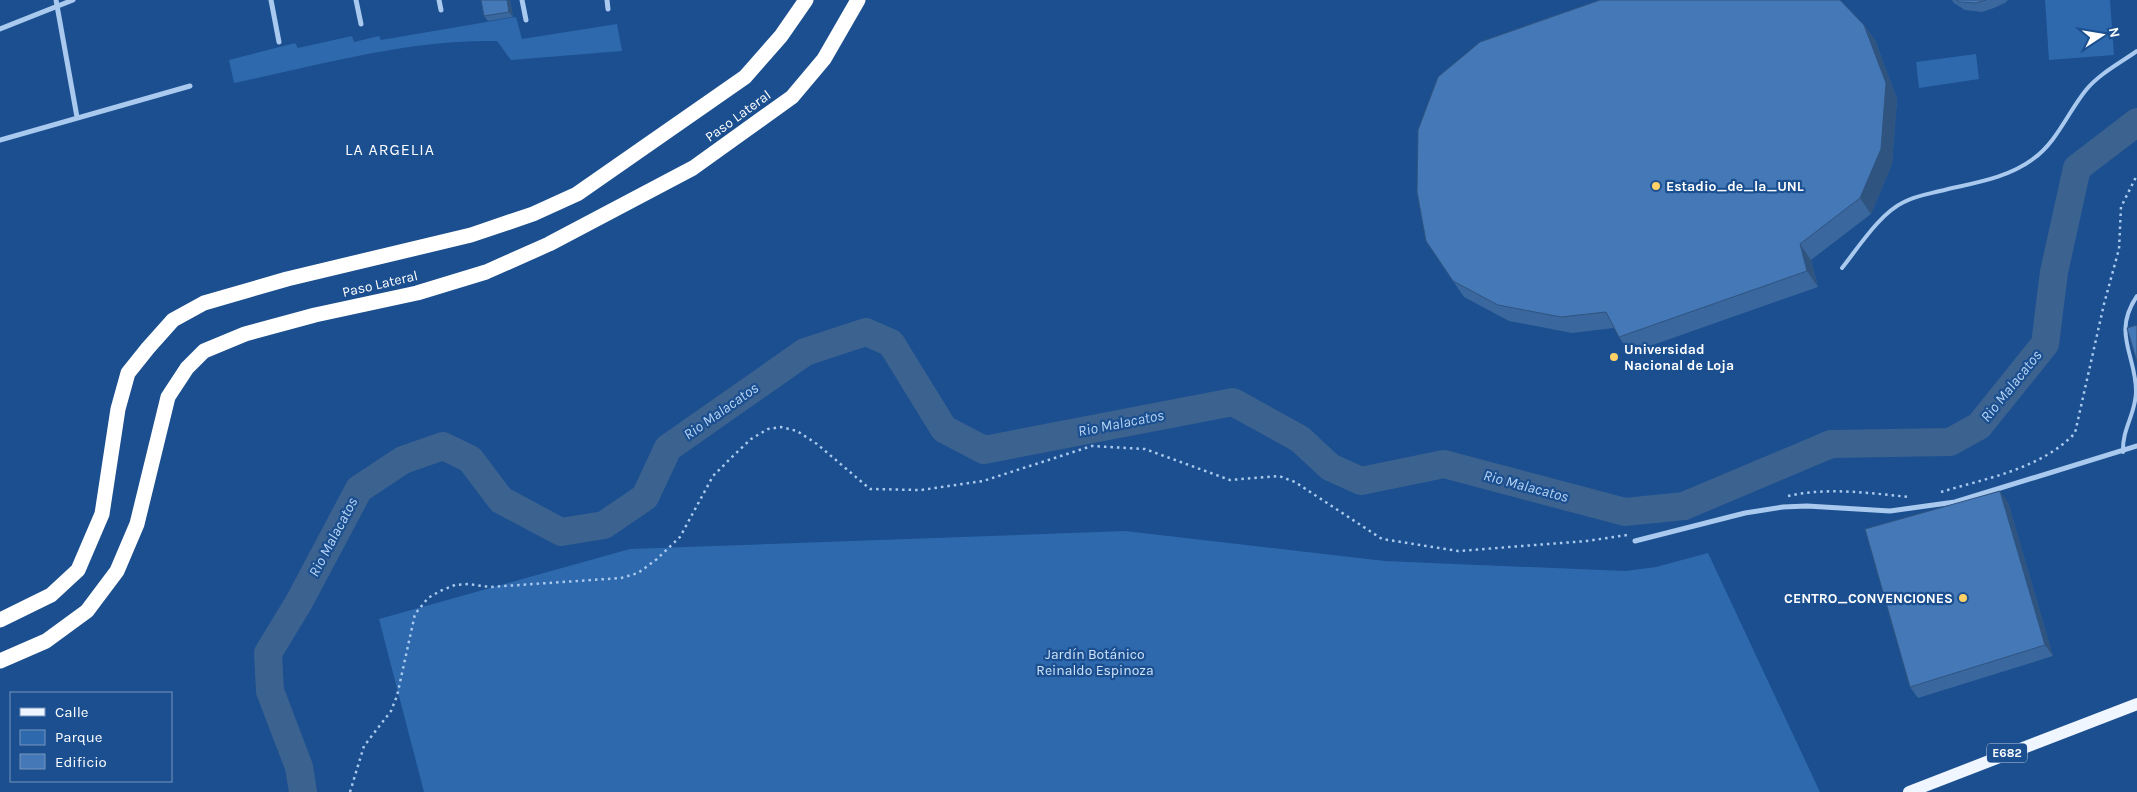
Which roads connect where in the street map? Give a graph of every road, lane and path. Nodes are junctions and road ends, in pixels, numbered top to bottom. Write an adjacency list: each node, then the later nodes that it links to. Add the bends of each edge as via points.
1 (56, 0): 10 (street)
2 (73, 0): 10 (street)
3 (271, 0): 16 (street)
4 (356, 0): 14 (street)
5 (439, 0): 12 (street)
6 (522, 0): 13 (street)
7 (607, 0): 11 (street)
8 (806, 0): 31 (highway, Paso Lateral, via 781,36 745,77 578,194 534,214 471,235 287,278 204,303 174,320 128,373 118,409 102,514 78,570 51,595)
9 (858, 0): 32 (highway, Paso Lateral, via 824,59 792,97 693,168 549,244 486,272 417,293 245,334 204,351 187,368 168,398 137,524 117,571 87,611 46,641)
10 (57, 6): 15 (street); 19 (street)
11 (608, 9)
12 (441, 10)
13 (526, 20)
14 (361, 24)
15 (0, 29)
16 (279, 42)
17 (2137, 51): 22 (lane, via 2086,90 2061,127 2034,158 1996,178 1903,202 1887,214)
18 (190, 86): 19 (street)
19 (77, 117): 20 (street)
20 (0, 140)
21 (2137, 175): 26 (path, via 2121,207 2119,249 2075,433 2063,446 2034,463)
22 (1842, 268)
23 (2137, 296): 25 (lane, via 2128,314 2125,339 2136,390 2135,407 2123,436)
24 (2137, 446): 25 (street)
25 (2123, 452): 30 (street, via 1955,502 1890,511 1783,507 1744,513)
26 (1941, 492)
27 (1784, 496): 28 (path, via 1803,492 1839,492)
28 (1913, 498)
29 (1636, 534): 34 (path, via 1458,551 1382,538 1296,482 1279,476 1230,480 1144,448 1092,446 983,481 921,490 870,489 797,431 781,427 768,429 751,439 713,476 680,537 638,573 620,578 490,587 455,585 428,598 415,614 391,711 364,746)
30 (1634, 541)
31 (0, 620)
32 (0, 661)
33 (2137, 704): 35 (main road, E682)
34 (350, 792)
35 (1909, 792)

